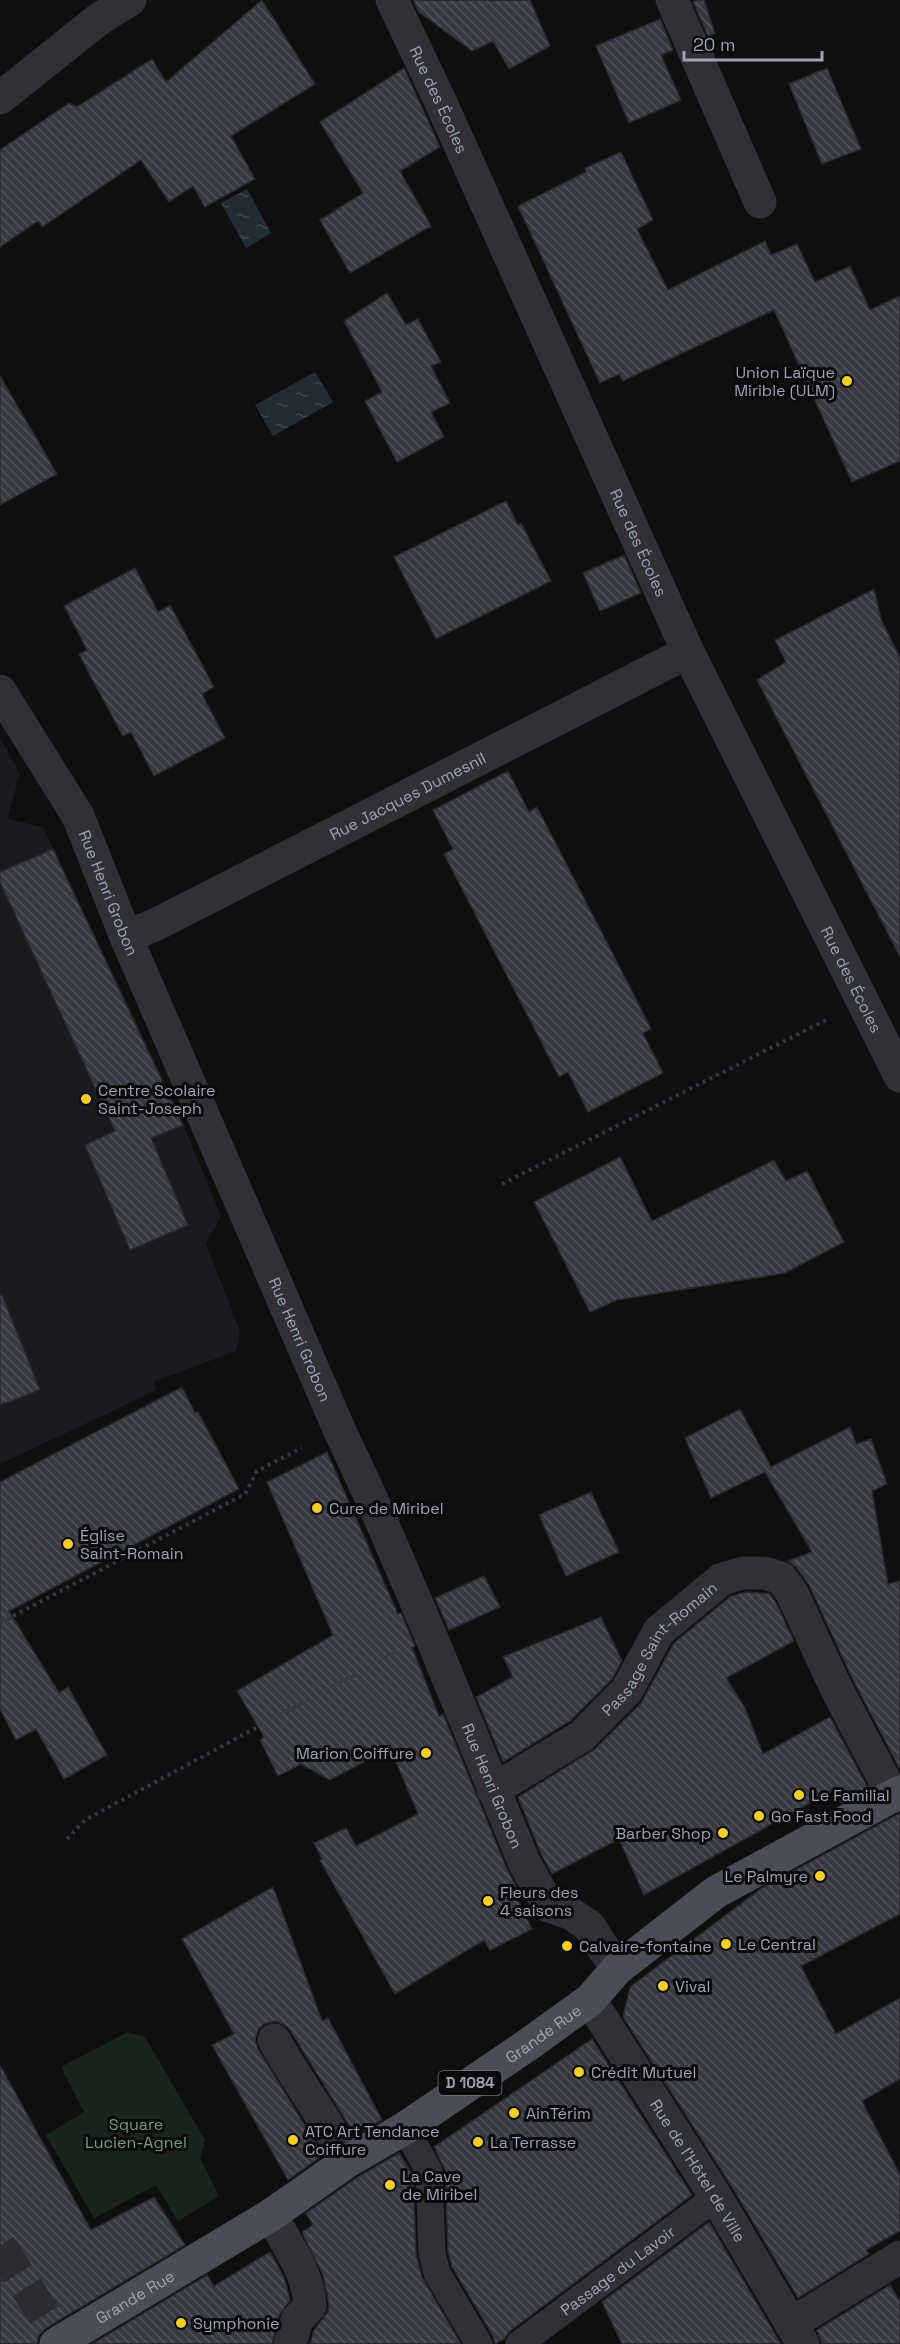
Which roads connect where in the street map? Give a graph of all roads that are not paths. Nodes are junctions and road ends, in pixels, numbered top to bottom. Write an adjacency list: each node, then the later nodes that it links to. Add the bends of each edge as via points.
1 (130, 0): 4 (street, via 99,19)
2 (392, 0): 6 (street, Rue des Écoles)
3 (672, 0): 5 (street)
4 (0, 98)
5 (760, 202)
6 (688, 652): 8 (street, Rue Jacques Dumesnil); 9 (street, Rue des Écoles)
7 (0, 691): 8 (street, Rue Henri Grobon, via 78,816)
8 (126, 937): 10 (street, Rue Henri Grobon, via 374,1502)
9 (900, 1076)
10 (493, 1790): 11 (street, Passage Saint-Romain, via 582,1736 627,1690 659,1630 722,1579 743,1573 765,1573 780,1578 792,1593 837,1690); 12 (street, Rue Henri Grobon, via 524,1862 549,1906 570,1913 589,1926)
11 (896, 1794): 12 (main road, Grande Rue / D 1084, via 716,1893)
12 (617, 1968): 13 (main road, Grande Rue / D 1084)
13 (590, 2000): 15 (main road, Grande Rue / D 1084); 17 (street, Rue de l'Hôtel de Ville)
14 (274, 2040): 16 (street)
15 (405, 2127): 16 (main road, Grande Rue / D 1084); 23 (lane, via 429,2171 432,2253 437,2273)
16 (348, 2161): 18 (main road, Grande Rue / D 1084)
17 (716, 2197): 20 (street, Rue de l'Hôtel de Ville); 24 (lane, Passage du Lavoir)
18 (271, 2215): 21 (main road, Grande Rue / D 1084); 22 (street, via 310,2290 310,2306 297,2320)
19 (900, 2258): 20 (street)
20 (797, 2334)
21 (60, 2343)
22 (290, 2344)
23 (479, 2344)
24 (519, 2344)

